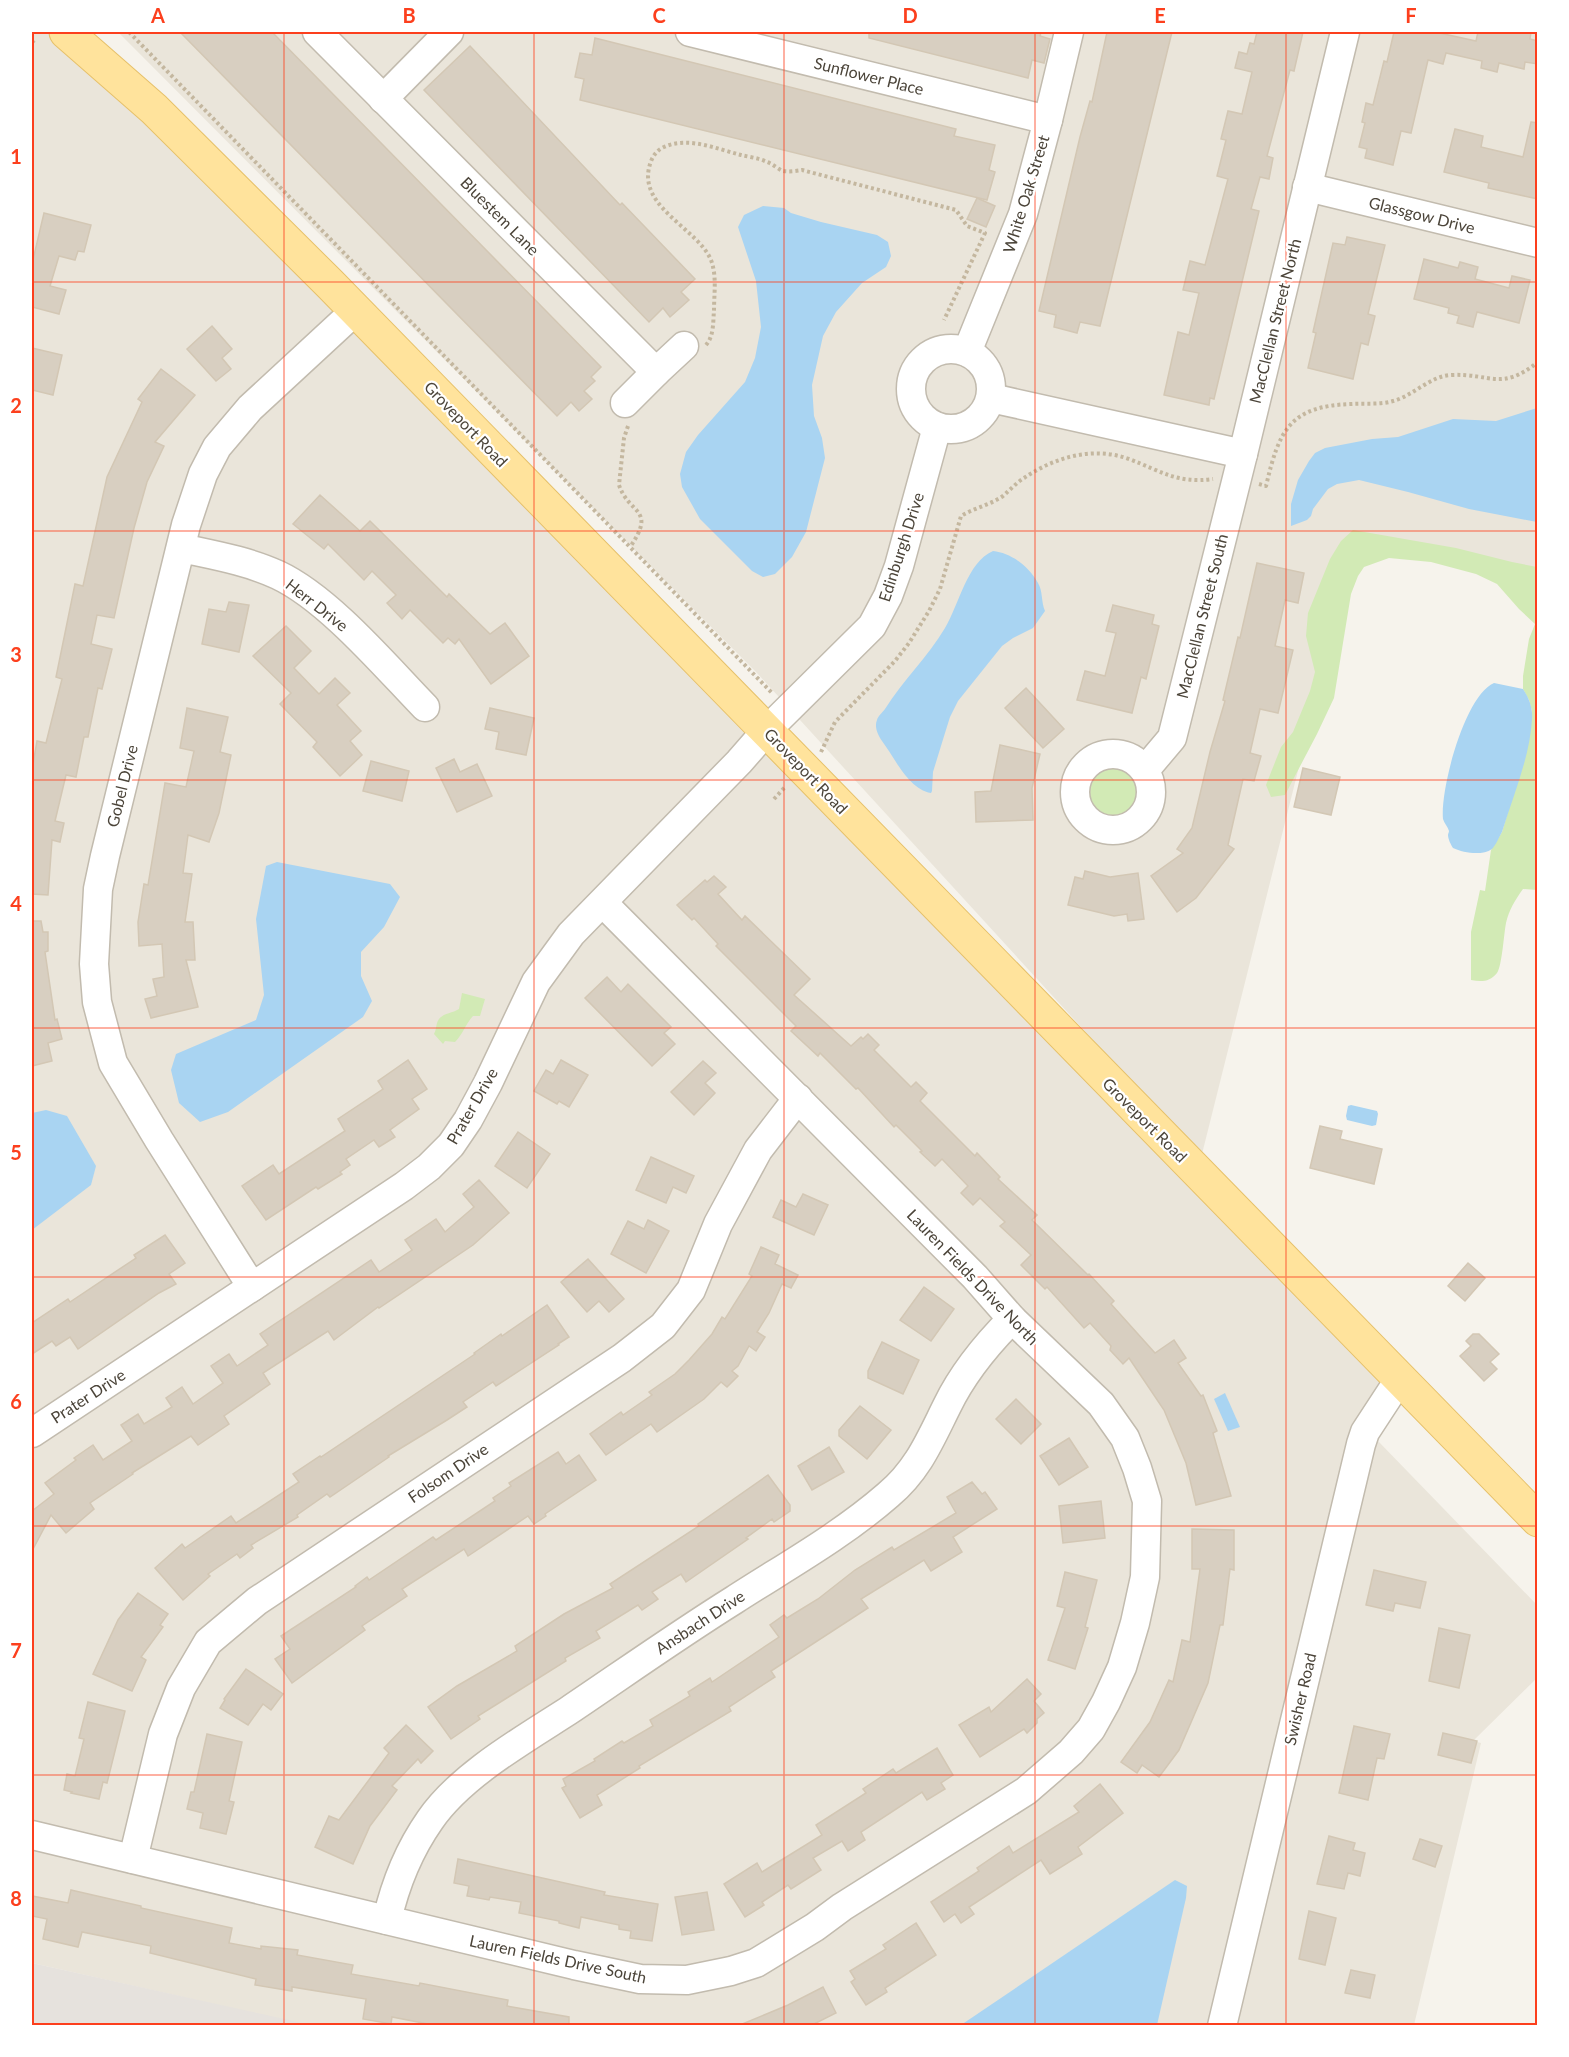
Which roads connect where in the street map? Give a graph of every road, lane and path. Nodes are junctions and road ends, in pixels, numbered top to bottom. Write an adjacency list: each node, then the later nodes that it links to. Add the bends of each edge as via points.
1 (66, 32): 12 (main road, Groveport Road, via 154,109)
2 (129, 32): 22 (path)
3 (317, 32): 8 (street, Bluestem Lane)
4 (449, 32): 8 (street)
5 (690, 32): 9 (street, Sunflower Place)
6 (1069, 32): 9 (street, White Oak Street)
7 (1345, 32): 10 (street)
8 (383, 99): 17 (street, Bluestem Lane)
9 (1048, 120): 15 (street, White Oak Street, via 1023,214)
10 (1307, 187): 11 (street, Glassgow Drive); 21 (street, MacClellan Street North)
11 (1538, 243)
12 (355, 311): 23 (street, Gobel Drive, via 250,408 216,447 192,505); 25 (main road, Groveport Road)
13 (944, 320): 14 (path, via 985,233 967,226 956,210 801,170 784,171 767,162 696,143 678,143 657,151 648,172 651,193 704,249 715,275 711,339)
14 (694, 346): 17 (street)
15 (967, 352): 18 (street, via 987,371); 20 (street, via 936,352 920,363 913,374 911,399 925,421)
16 (1538, 362): 21 (path, via 1509,379 1449,375 1392,402 1327,405 1308,411 1280,438 1266,486)
17 (656, 372): 19 (street)
18 (991, 398): 20 (street, via 981,416 964,428); 21 (street)
19 (630, 411): 22 (path, via 618,479 621,491 641,520 639,534)
20 (937, 427): 25 (street, Edinburgh Drive, via 899,566 883,606 872,626)
21 (1240, 467): 26 (path, via 1223,477 1196,481 1170,476 1128,458 1093,452 1075,455 1039,469 1003,496 961,516 940,589 920,627 895,661 835,722 822,750); 27 (street, MacClellan Street South, via 1172,738)
22 (630, 547): 25 (path)
23 (181, 548): 24 (street, Herr Drive, via 279,576 309,595 340,621); 31 (street, Gobel Drive, via 98,889 94,964 97,1002 113,1063)
24 (425, 708)
25 (777, 720): 26 (main road, Groveport Road); 29 (street, Prater Drive)
26 (804, 768): 28 (path); 33 (main road, Groveport Road)
27 (1145, 770)
28 (774, 798)
29 (603, 903): 30 (street, Lauren Fields Drive North); 31 (street, Prater Drive, via 571,934 536,982 482,1093 451,1145 404,1186)
30 (798, 1098): 32 (street, Lauren Fields Drive North); 38 (street, Folsom Drive, via 758,1150 718,1224 691,1290 663,1326 622,1358 257,1601 208,1642 181,1688 163,1734)
31 (252, 1287): 34 (street, Prater Drive)
32 (1012, 1319): 36 (street, Lauren Fields Drive North, via 1101,1404 1125,1438 1148,1501 1145,1577 1136,1623 1122,1667); 39 (street, Ansbach Drive, via 971,1366 906,1479 886,1497 495,1758 448,1800 430,1819 413,1850 394,1889)
33 (1399, 1380): 35 (main road, Groveport Road); 40 (street, Swisher Road, via 1360,1444)
34 (32, 1433)
35 (1538, 1520)
36 (1091, 1729): 39 (street, Lauren Fields Drive South, via 1026,1791 815,1927 756,1963 731,1971 687,1980 640,1979)
37 (32, 1835): 38 (street, Lauren Fields Drive South)
38 (133, 1859): 39 (street, Lauren Fields Drive South)
39 (387, 1920)
40 (1222, 2025)

